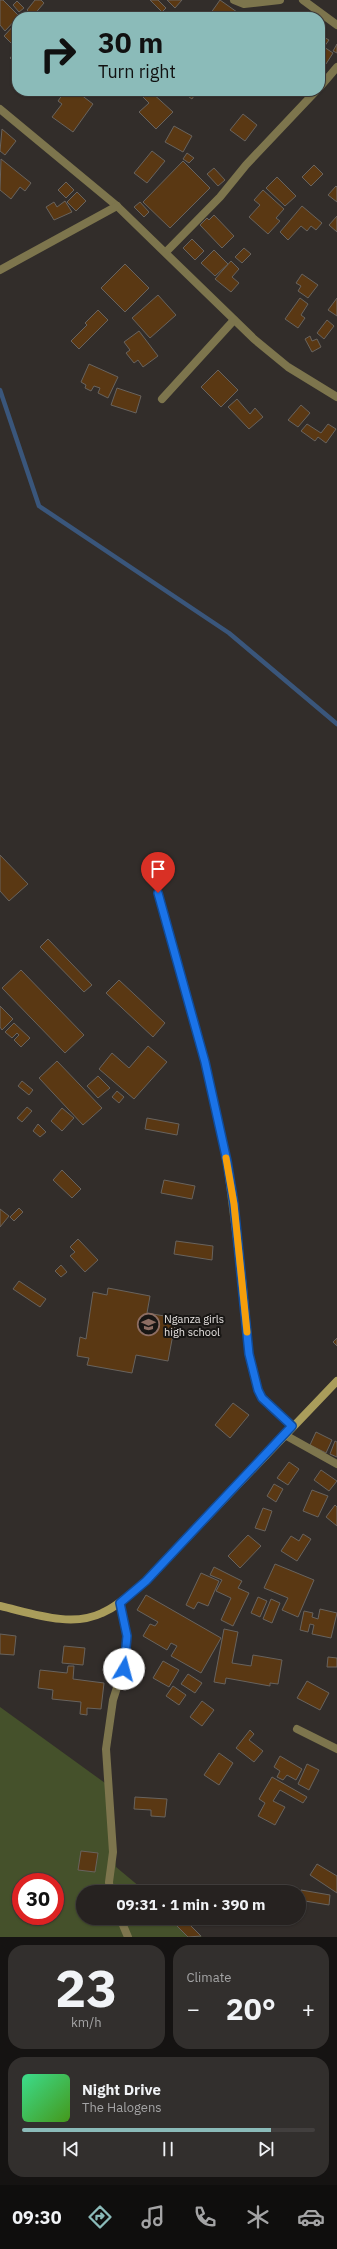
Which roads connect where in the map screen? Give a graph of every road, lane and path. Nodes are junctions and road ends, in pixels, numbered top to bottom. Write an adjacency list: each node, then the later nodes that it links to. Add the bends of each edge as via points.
1 (234, 0): 2 (street, via 244,4)
2 (280, 0)
3 (303, 0): 4 (street)
4 (319, 12)
5 (325, 16): 6 (street)
6 (337, 25)
7 (337, 67): 8 (street)
8 (325, 81)
9 (311, 96): 12 (street, via 246,165 220,197)
10 (0, 109): 11 (street)
11 (117, 206): 12 (street); 13 (street)
12 (166, 252): 14 (street)
13 (0, 270)
14 (234, 320): 15 (street, via 288,367); 16 (street)
15 (337, 397)
16 (162, 399)
17 (158, 893): 19 (street, via 205,1062 227,1161 234,1204 249,1354 258,1390 262,1398)
18 (337, 1381): 19 (main road)
19 (292, 1426): 20 (main road)
20 (285, 1435): 21 (street); 22 (main road, via 146,1581)
21 (337, 1464)
22 (120, 1603): 23 (main road, via 101,1614 84,1619 57,1618); 26 (street, via 127,1636 127,1656 110,1713 106,1749 113,1852)
23 (0, 1606)
24 (297, 1729): 25 (street)
25 (337, 1749)
26 (109, 1885)
27 (123, 1925): 28 (street)
28 (128, 1937)

